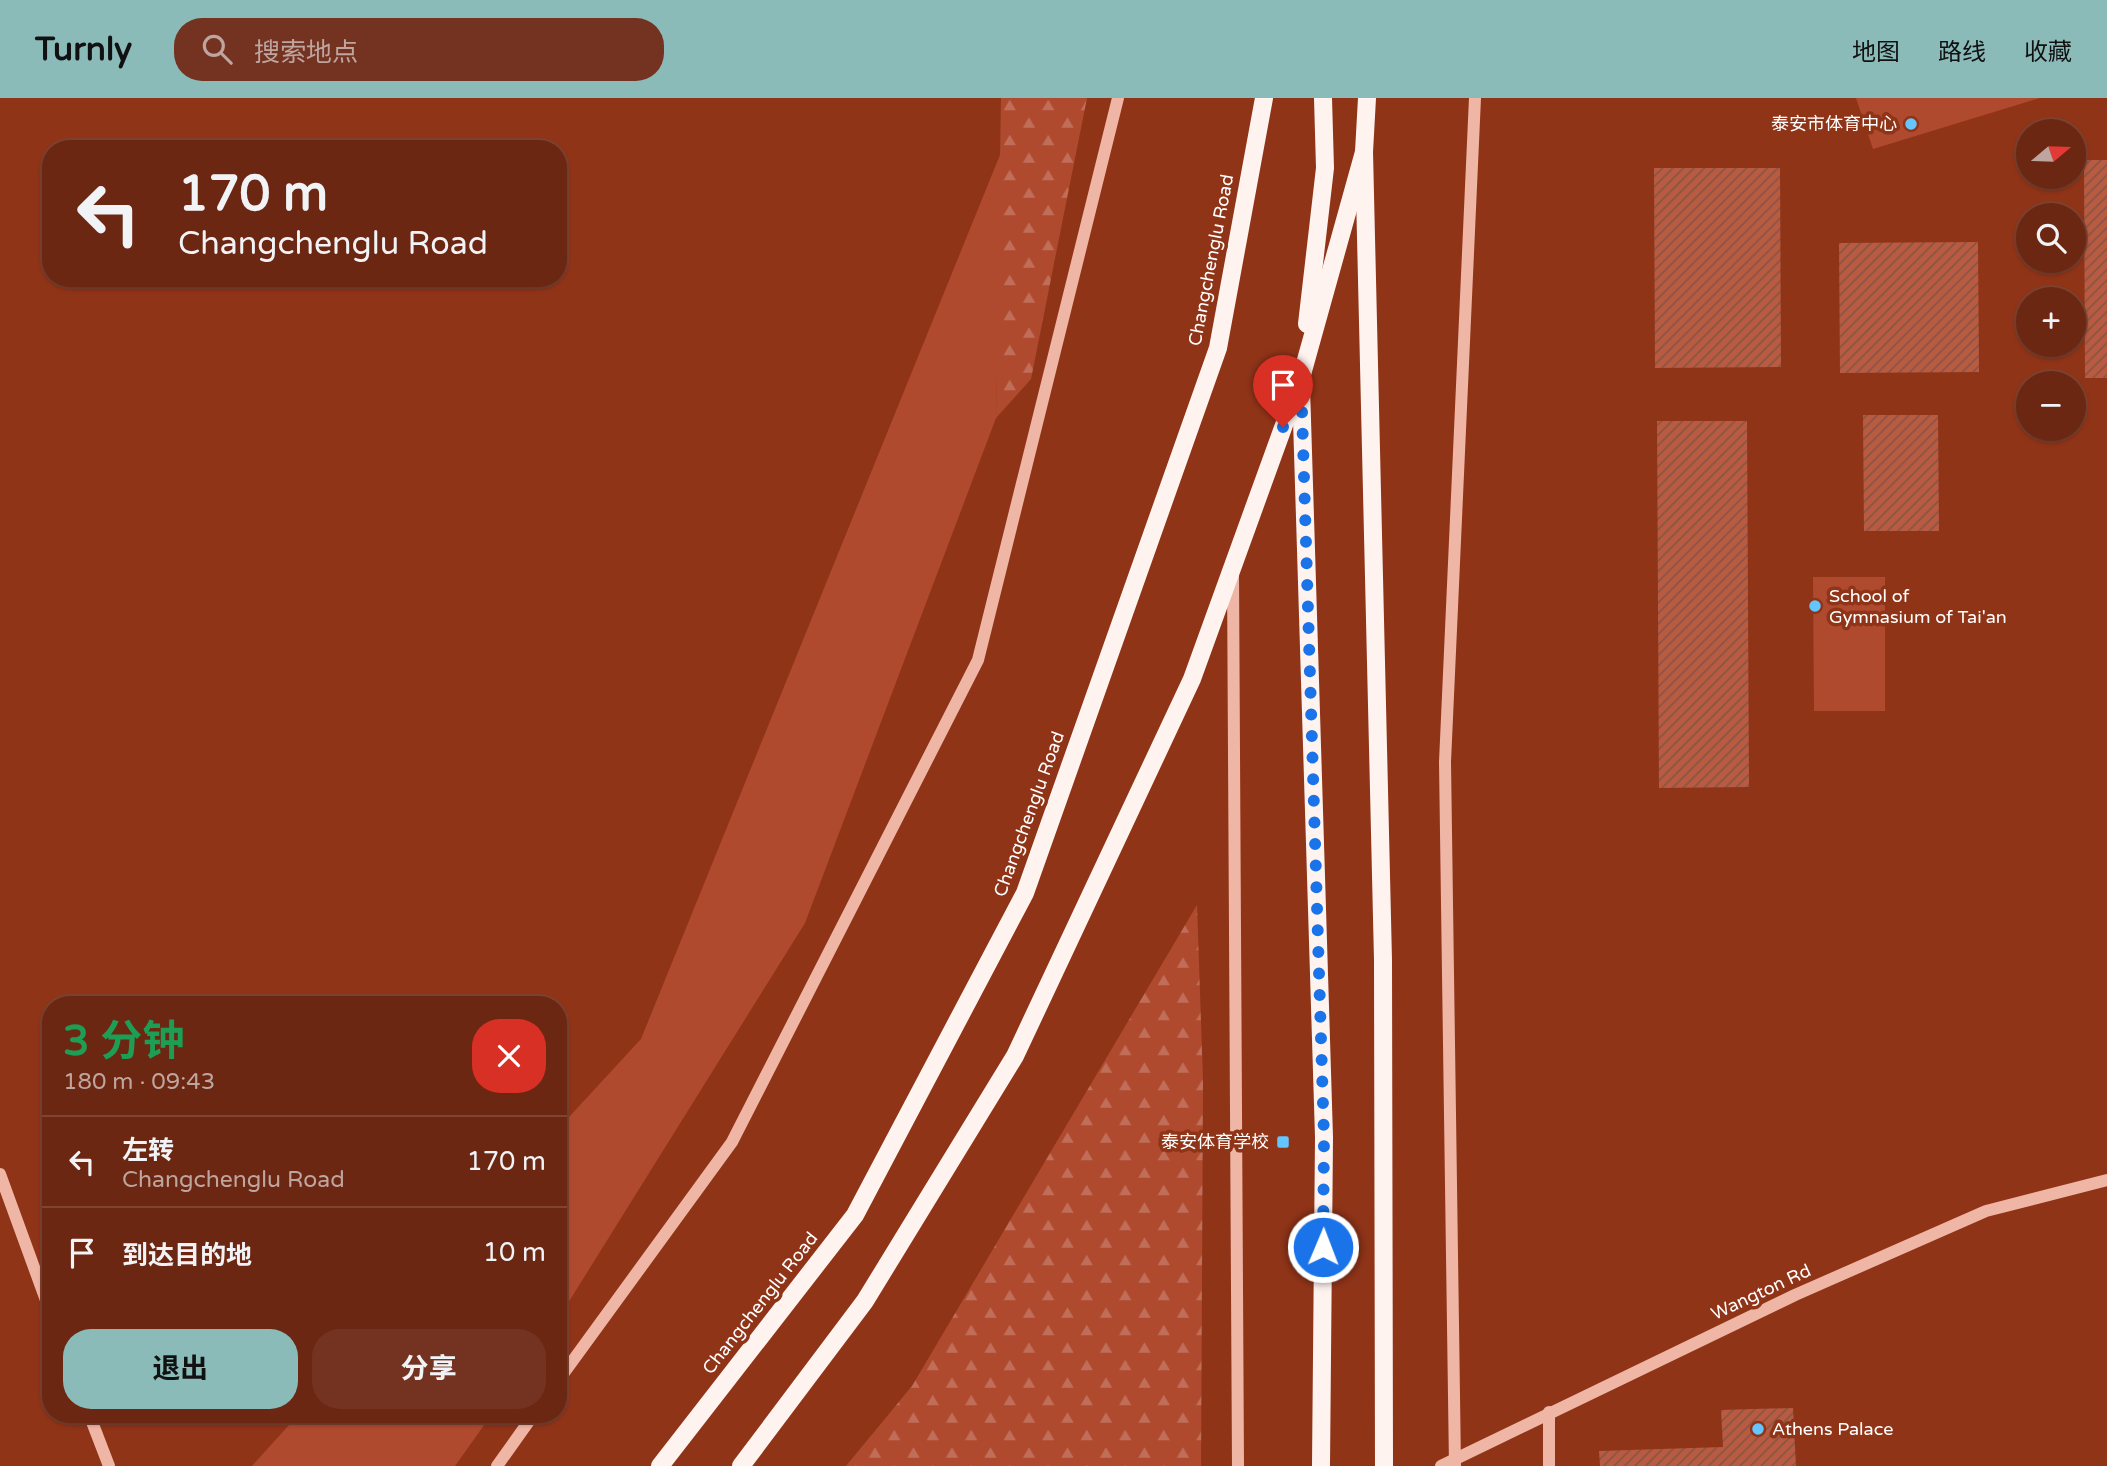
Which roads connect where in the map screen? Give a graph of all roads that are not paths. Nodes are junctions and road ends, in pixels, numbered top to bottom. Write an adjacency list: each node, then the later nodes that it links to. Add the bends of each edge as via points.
1 (1118, 98): 12 (street, via 978,660 732,1142)
2 (1264, 98): 19 (main road, Changchenglu Road, via 1218,348 1025,893 855,1215)
3 (1323, 98): 7 (main road, via 1325,168)
4 (1367, 98): 6 (main road)
5 (1475, 98): 16 (street, via 1445,762)
6 (1364, 152): 7 (main road); 23 (main road, via 1383,960)
7 (1301, 378): 8 (main road); 22 (main road, via 1324,1138)
8 (1233, 563): 20 (main road, via 1192,679 1015,1056 865,1301); 21 (street)
9 (0, 1174): 11 (street)
10 (2107, 1180): 13 (street, Wangton Rd, via 1986,1211)
11 (42, 1289)
12 (567, 1369)
13 (1549, 1412): 16 (street, Wangton Rd); 25 (street)
14 (92, 1423): 17 (street)
15 (528, 1423): 18 (street)
16 (1455, 1463): 24 (street, Wangton Rd)
17 (109, 1466)
18 (497, 1466)
19 (660, 1466)
20 (741, 1466)
21 (1238, 1466)
22 (1321, 1466)
23 (1384, 1466)
24 (1441, 1466)
25 (1549, 1466)

